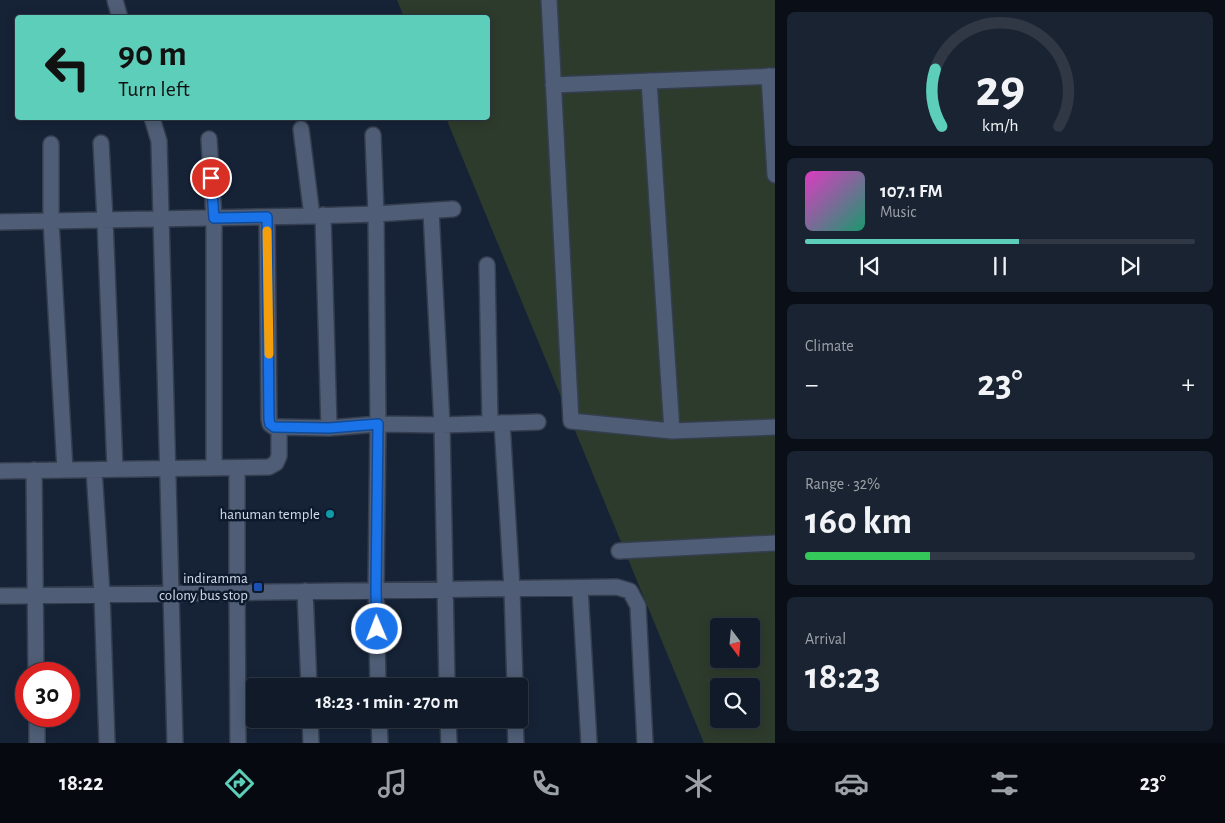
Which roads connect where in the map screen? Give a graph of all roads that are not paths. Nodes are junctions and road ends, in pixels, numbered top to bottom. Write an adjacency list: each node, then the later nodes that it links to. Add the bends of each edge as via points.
1 (115, 0): 3 (street)
2 (549, 0): 6 (street)
3 (119, 15)
4 (772, 76): 5 (street); 13 (street)
5 (649, 81): 6 (street); 32 (street)
6 (553, 85): 32 (street, via 571,422)
7 (153, 120): 20 (street, via 159,140)
8 (301, 129): 17 (street)
9 (373, 135): 16 (street)
10 (209, 139): 19 (street)
11 (101, 143): 21 (street)
12 (51, 144): 22 (street)
13 (775, 175)
14 (453, 209): 15 (street)
15 (431, 211): 16 (street); 28 (street)
16 (376, 214): 17 (street); 27 (street)
17 (317, 216): 18 (street); 31 (street)
18 (267, 217): 19 (street); 30 (street, via 269,419 270,424)
19 (214, 218): 20 (street); 34 (street)
20 (161, 219): 21 (street); 37 (street)
21 (105, 220): 22 (street); 36 (street)
22 (51, 221): 23 (street); 39 (street)
23 (0, 222)
24 (486, 265): 26 (street)
25 (538, 422): 26 (street)
26 (496, 423): 28 (street); 44 (street)
27 (378, 424): 28 (street); 31 (street); 46 (street)
28 (442, 425): 47 (street)
29 (775, 427): 32 (street)
30 (279, 428): 31 (street); 35 (street, via 276,464)
31 (329, 428)
32 (672, 431)
33 (0, 460): 41 (street)
34 (214, 468): 35 (street); 37 (street)
35 (237, 468): 49 (street)
36 (115, 469): 37 (street); 40 (street)
37 (167, 469): 50 (street)
38 (34, 470): 39 (street); 41 (street); 52 (street)
39 (64, 470): 40 (street)
40 (94, 470): 51 (street)
41 (0, 471)
42 (775, 543): 43 (street)
43 (619, 551)
44 (512, 588): 45 (street); 47 (street); 58 (street)
45 (580, 588): 72 (street); 73 (street, via 617,587 630,591 638,606)
46 (376, 590): 47 (street); 48 (street); 56 (street)
47 (444, 590): 57 (street)
48 (305, 591): 49 (street); 55 (street)
49 (237, 592): 50 (street); 67 (street)
50 (171, 593): 51 (street); 66 (street)
51 (102, 594): 52 (street); 65 (street)
52 (35, 595): 53 (street); 54 (street)
53 (0, 596)
54 (36, 662)
55 (309, 678)
56 (378, 678)
57 (447, 678)
58 (514, 678)
59 (37, 727): 64 (street)
60 (310, 728): 68 (street)
61 (379, 728): 69 (street)
62 (448, 728): 70 (street)
63 (515, 728): 71 (street)
64 (37, 743)
65 (107, 743)
66 (175, 743)
67 (238, 743)
68 (311, 743)
69 (380, 743)
70 (449, 743)
71 (516, 743)
72 (589, 743)
73 (645, 743)

